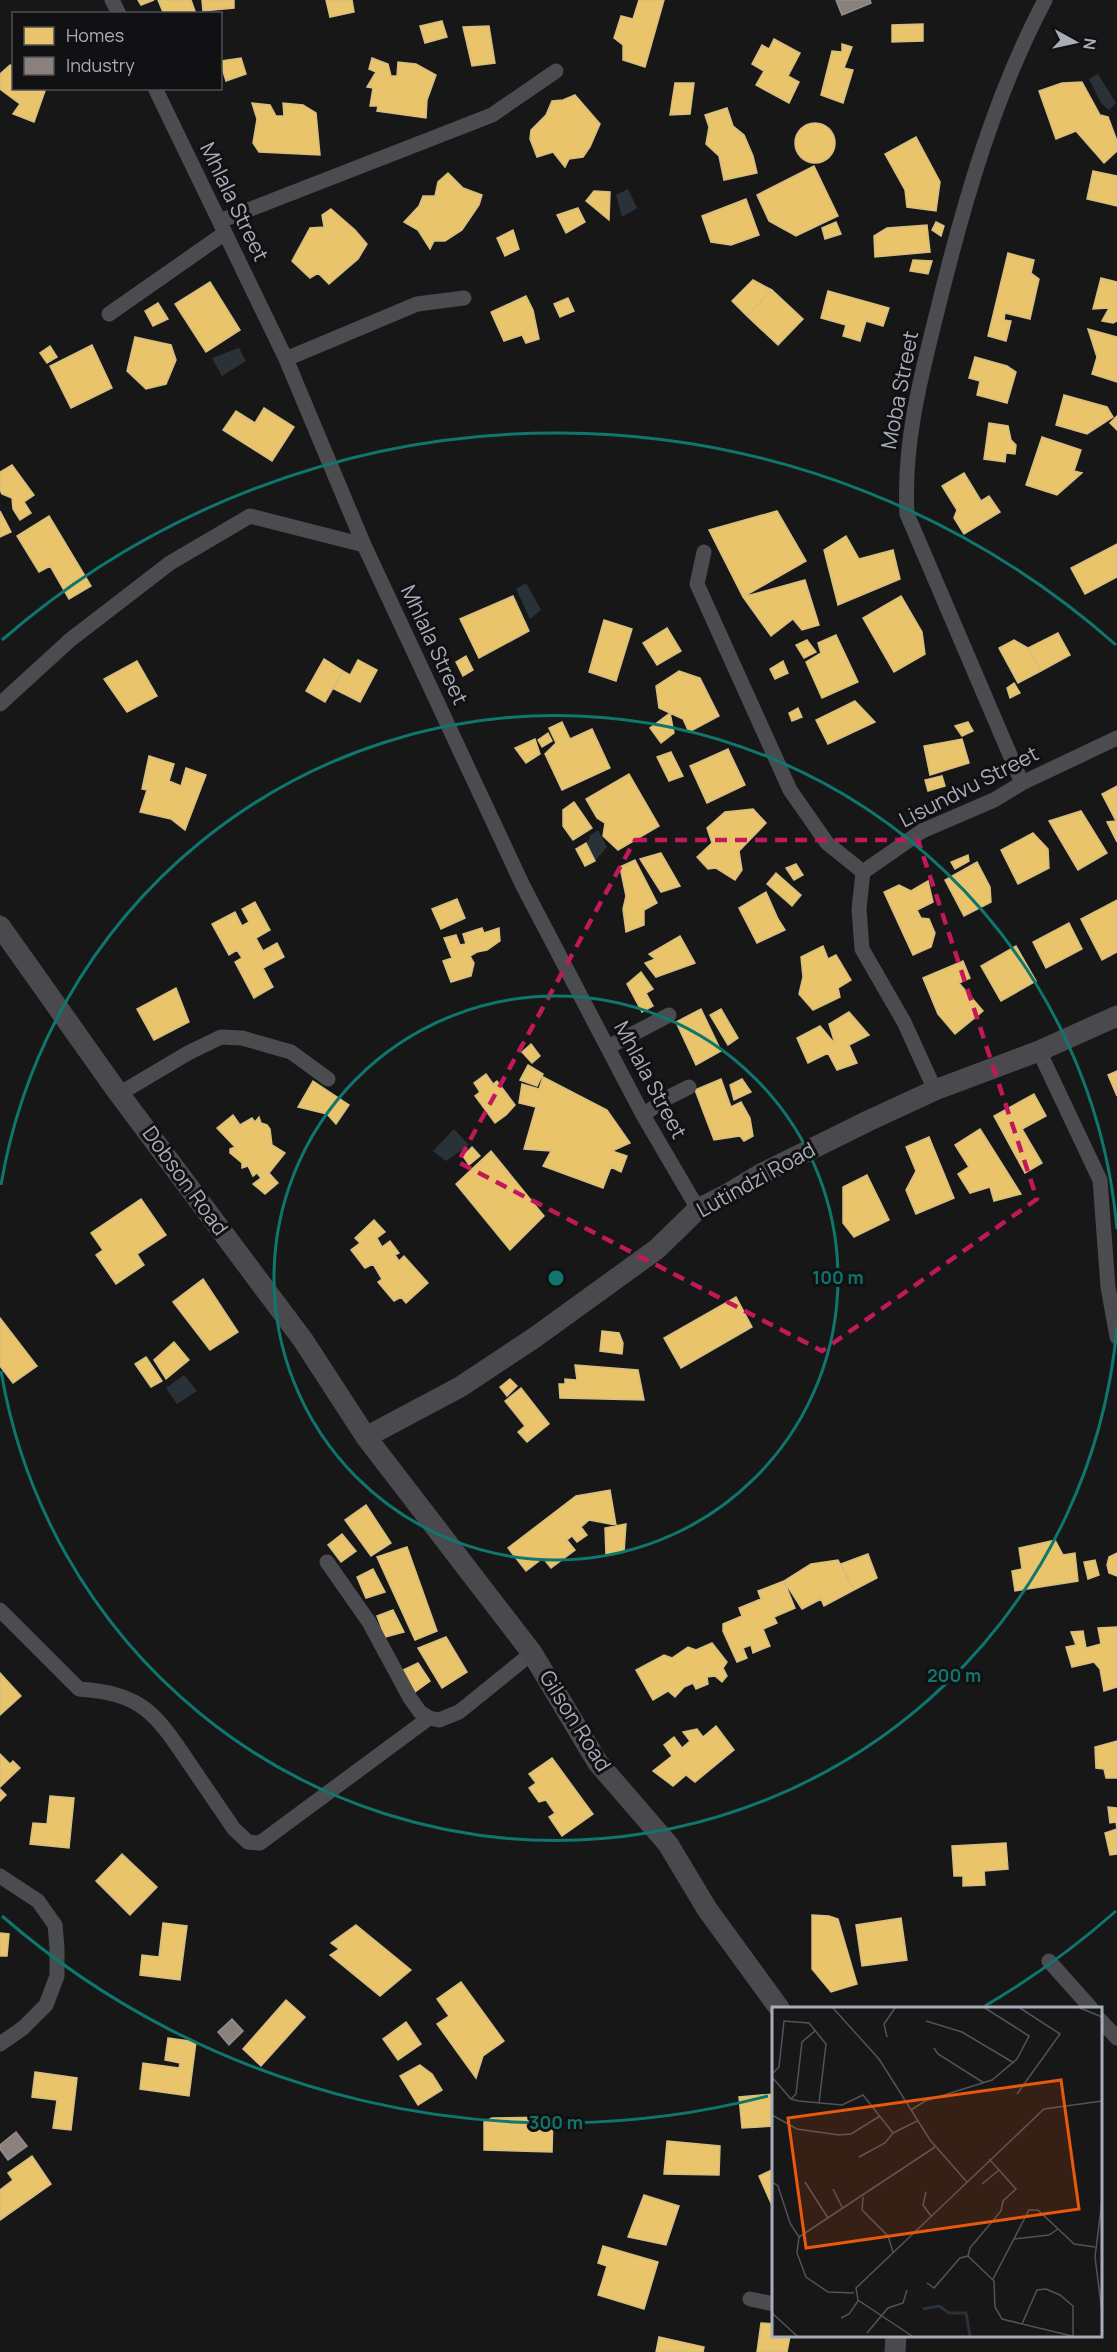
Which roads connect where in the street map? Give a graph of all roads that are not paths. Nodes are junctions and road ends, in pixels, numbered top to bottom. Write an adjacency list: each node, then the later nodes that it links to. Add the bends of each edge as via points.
1 (1045, 0): 12 (street, Moba Street, via 984,141 956,235 913,414 906,484 907,514)
2 (556, 71): 4 (street, via 492,115)
3 (156, 90): 4 (street, Mhlala Street)
4 (222, 227): 6 (street); 7 (street, Mhlala Street)
5 (464, 298): 7 (street, via 417,304)
6 (110, 314)
7 (286, 359): 8 (street, Mhlala Street)
8 (364, 545): 10 (street, via 250,516 170,563 70,640); 17 (street, Mhlala Street, via 523,886)
9 (704, 552): 13 (street, via 696,584 789,790 827,843)
10 (0, 704)
11 (1117, 738): 12 (street, Lisundvu Street)
12 (1022, 783): 13 (street, Lisundvu Street, via 994,800 922,831)
13 (863, 872): 21 (street, via 859,909 862,949 904,1022)
14 (0, 926): 22 (street, Dobson Road)
15 (669, 1015): 17 (street)
16 (1117, 1016): 18 (street, Lutindzi Road)
17 (608, 1047): 23 (street, Mhlala Street)
18 (1039, 1051): 21 (street, Lutindzi Road); 25 (street, via 1100,1180 1108,1287)
19 (328, 1078): 22 (street, via 291,1052 242,1038 221,1037)
20 (689, 1087): 23 (street)
21 (935, 1090): 24 (street, Lutindzi Road, via 761,1174)
22 (120, 1094): 26 (street, Dobson Road, via 303,1340)
23 (643, 1115): 24 (street, Mhlala Street)
24 (698, 1209): 26 (street, Lutindzi Road, via 657,1249 534,1338 460,1387)
25 (1117, 1337)
26 (366, 1437): 29 (street, Gilson Road)
27 (327, 1562): 30 (street, via 369,1622 420,1712)
28 (0, 1610): 30 (street, via 79,1689 103,1690 125,1697 161,1722 234,1829 248,1842 260,1843)
29 (532, 1653): 30 (street, via 459,1712 440,1720); 33 (street, Gilson Road, via 598,1763 668,1844 707,1909)
30 (429, 1718)
31 (0, 1876): 37 (street, via 38,1901 55,1925 57,1948 57,1976 46,2005)
32 (1049, 1961): 34 (street)
33 (778, 2007)
34 (1090, 2007)
35 (1102, 2020): 36 (street)
36 (1117, 2038)
37 (0, 2044)
38 (750, 2299): 39 (street)
39 (772, 2304)
40 (896, 2337): 41 (street)
41 (895, 2352)

